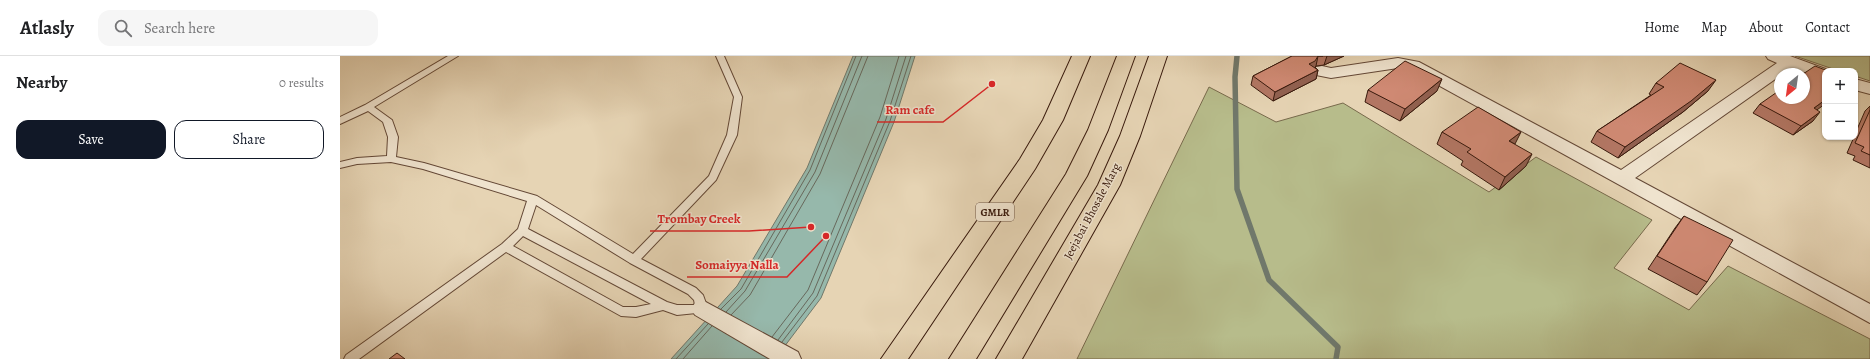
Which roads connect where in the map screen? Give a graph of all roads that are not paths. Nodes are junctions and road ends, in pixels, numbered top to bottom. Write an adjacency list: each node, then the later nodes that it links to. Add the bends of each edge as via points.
1 (454, 56): 11 (lane)
2 (720, 56): 19 (lane, via 738,97 732,135 713,178)
3 (1081, 56): 26 (highway, GMLR, via 1053,120 1028,164)
4 (1126, 56): 23 (highway, via 1098,130 1076,176)
5 (1158, 56): 27 (highway, Jeejabai Bhosale Marg, via 1130,136 1109,184)
6 (1782, 59): 8 (street); 15 (street)
7 (1322, 71): 15 (street, via 1331,73 1398,63 1413,65)
8 (1822, 73)
9 (1858, 85): 10 (street)
10 (1870, 89)
11 (368, 107): 12 (lane); 13 (lane, via 387,120 393,137)
12 (340, 121)
13 (391, 159): 14 (lane); 16 (lane, via 424,166)
14 (340, 165)
15 (1621, 179): 22 (street)
16 (533, 199): 17 (lane); 19 (lane)
17 (522, 231): 18 (lane); 20 (lane)
18 (506, 247): 20 (lane, via 621,311 636,312); 24 (lane)
19 (634, 260): 21 (lane, via 692,291 699,298)
20 (663, 305): 21 (lane, via 677,310)
21 (705, 311): 25 (street)
22 (1870, 314)
23 (965, 354)
24 (350, 359)
25 (790, 359)
26 (894, 359)
27 (1009, 359)

